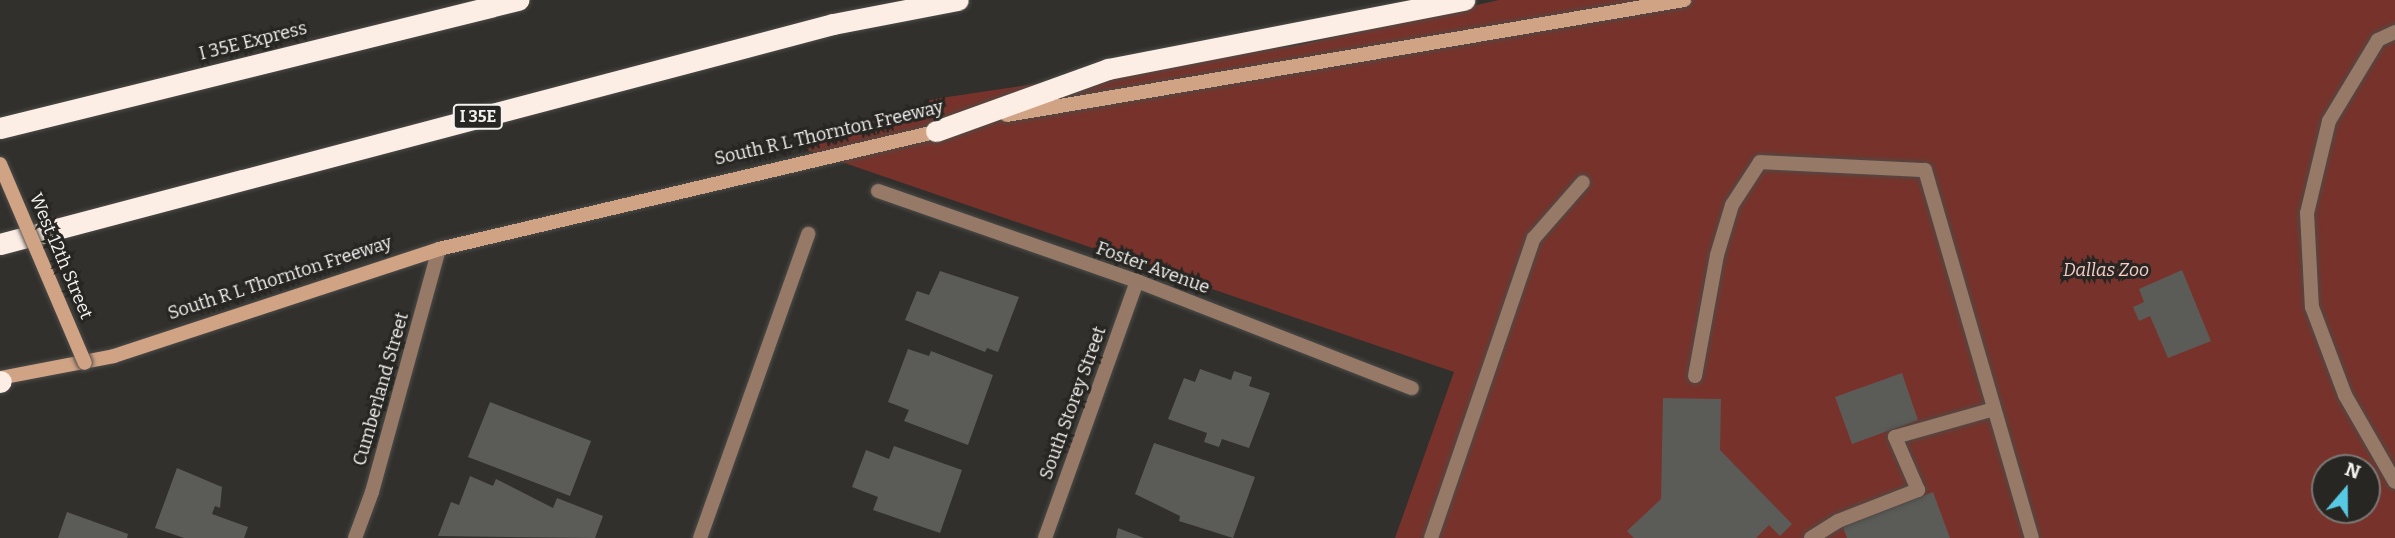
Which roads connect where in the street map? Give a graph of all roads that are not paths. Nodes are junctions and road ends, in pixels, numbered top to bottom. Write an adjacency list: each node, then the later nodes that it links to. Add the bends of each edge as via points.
1 (518, 0): 6 (highway, I 35E Express)
2 (958, 0): 12 (highway, I 35E, via 833,23)
3 (1464, 0): 7 (highway, via 1108,69)
4 (1684, 0): 7 (main road, South R L Thornton Freeway, via 1034,108)
5 (2395, 32): 20 (street, via 2378,40 2329,121 2307,213 2312,307 2345,395)
6 (0, 128)
7 (936, 131): 13 (main road, South R L Thornton Freeway)
8 (0, 164): 15 (main road, West 12th Street, bridge)
9 (1583, 182): 24 (street, via 1534,238)
10 (878, 191): 14 (street, Foster Avenue)
11 (808, 234): 22 (street)
12 (0, 244)
13 (439, 249): 15 (main road, South R L Thornton Freeway); 21 (street, Cumberland Street, via 380,467)
14 (1137, 281): 18 (street, Foster Avenue); 23 (street, South Storey Street)
15 (85, 363): 17 (main road, South R L Thornton Freeway)
16 (1695, 376): 19 (street, via 1717,255 1732,205 1760,162 1924,170)
17 (0, 380)
18 (1412, 388)
19 (1994, 409): 25 (street, via 1895,437 1918,490 1838,521); 26 (street)
20 (2395, 482)
21 (355, 538)
22 (700, 538)
23 (1045, 538)
24 (1431, 538)
25 (1811, 538)
26 (2032, 538)

